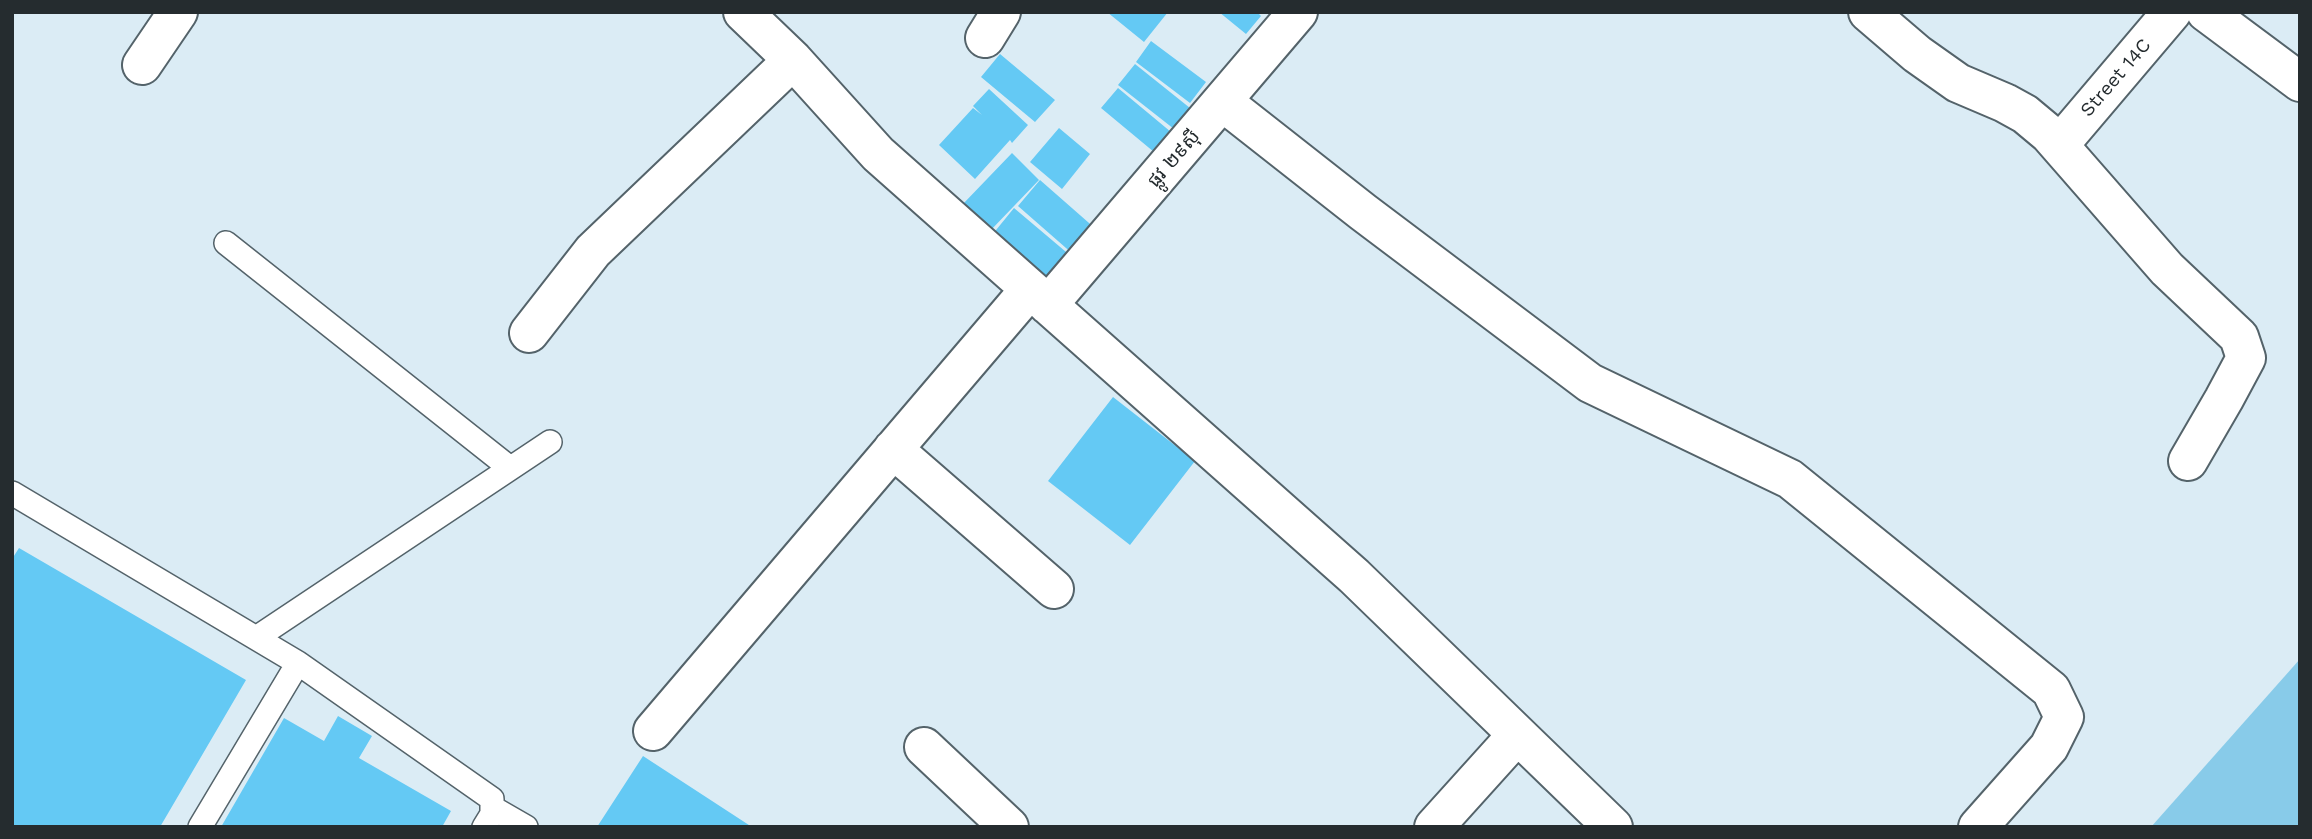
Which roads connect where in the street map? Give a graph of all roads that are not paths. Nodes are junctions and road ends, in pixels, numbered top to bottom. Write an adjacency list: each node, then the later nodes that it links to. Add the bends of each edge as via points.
1 (178, 12): 8 (street)
2 (743, 12): 7 (street)
3 (1298, 12): 10 (street, ផ្លូវ ២៩ស៊ី)
4 (1868, 12): 11 (street, via 1958,83 2025,114)
5 (2172, 12): 11 (street, Street 14C)
6 (2206, 12): 9 (street)
7 (793, 60): 13 (street, via 878,154); 14 (street, via 593,251)
8 (142, 65)
9 (2300, 82)
10 (1223, 102): 13 (street, ផ្លូវ ២៩ស៊ី); 32 (street, via 1590,383 1790,479 2051,690 2064,717 2049,747)
11 (2060, 144): 17 (street, via 2167,269 2239,337 2246,358)
12 (226, 243): 18 (lane)
13 (1039, 297): 16 (street, ផ្លូវ ២៩ស៊ី); 24 (street, via 1354,576)
14 (529, 333)
15 (550, 442): 18 (lane)
16 (893, 449): 20 (street); 23 (street, ផ្លូវ ២៩ស៊ី)
17 (2188, 461)
18 (510, 468): 21 (lane)
19 (12, 493): 21 (lane)
20 (1054, 589)
21 (256, 638): 22 (lane)
22 (298, 663): 26 (lane, via 492,799); 27 (lane)
23 (653, 731)
24 (1517, 735): 30 (street); 31 (street)
25 (924, 747): 29 (street)
26 (489, 817): 28 (lane)
27 (200, 827)
28 (526, 827)
29 (1009, 827)
30 (1434, 827)
31 (1613, 827)
32 (1978, 827)

